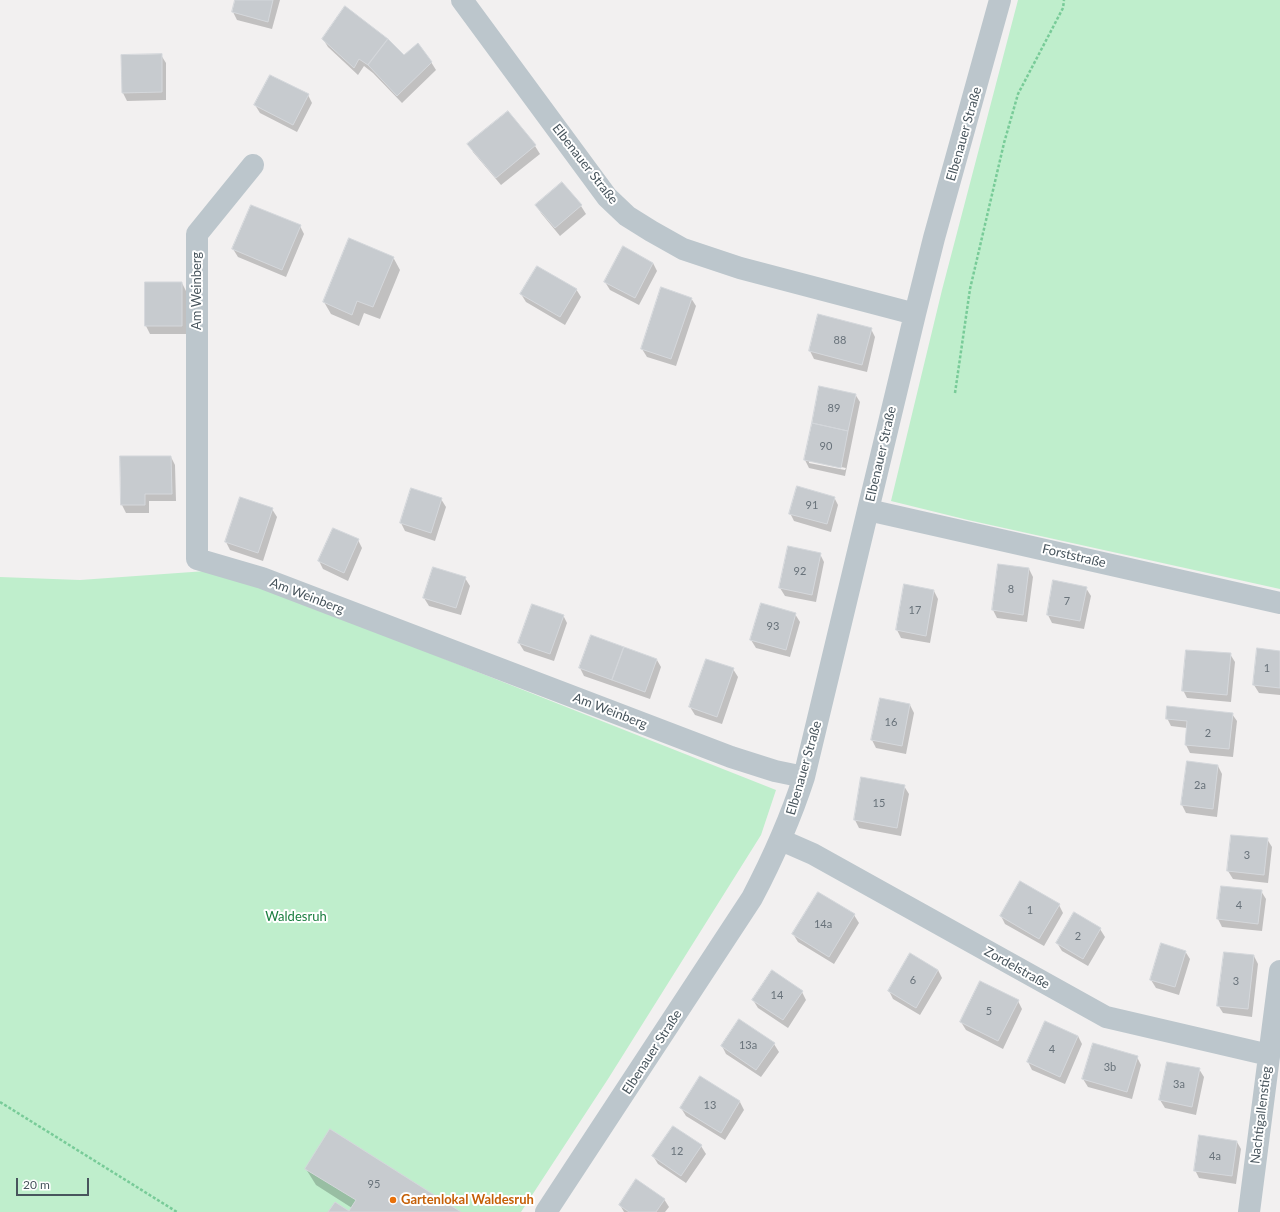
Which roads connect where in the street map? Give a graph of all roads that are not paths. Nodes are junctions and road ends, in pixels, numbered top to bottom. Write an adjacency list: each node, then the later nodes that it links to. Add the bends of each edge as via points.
1 (462, 0): 4 (street, Elbenauer Straße, via 606,197 627,216 683,249 740,268)
2 (1000, 0): 4 (street, Elbenauer Straße)
3 (252, 165): 7 (street, Am Weinberg, via 197,234 197,559 262,578 731,757)
4 (915, 314): 5 (street, Elbenauer Straße)
5 (868, 510): 6 (street, Forststraße); 7 (street, Elbenauer Straße)
6 (1280, 603)
7 (804, 777): 8 (street, Elbenauer Straße, via 794,809)
8 (780, 840): 10 (street, Zordelstraße, via 820,858 1106,1017); 11 (street, Elbenauer Straße, via 768,869 748,904)
9 (1280, 971): 10 (street, Nachtigallenstieg)
10 (1269, 1055): 12 (street, Nachtigallenstieg)
11 (546, 1212)
12 (1249, 1212)

